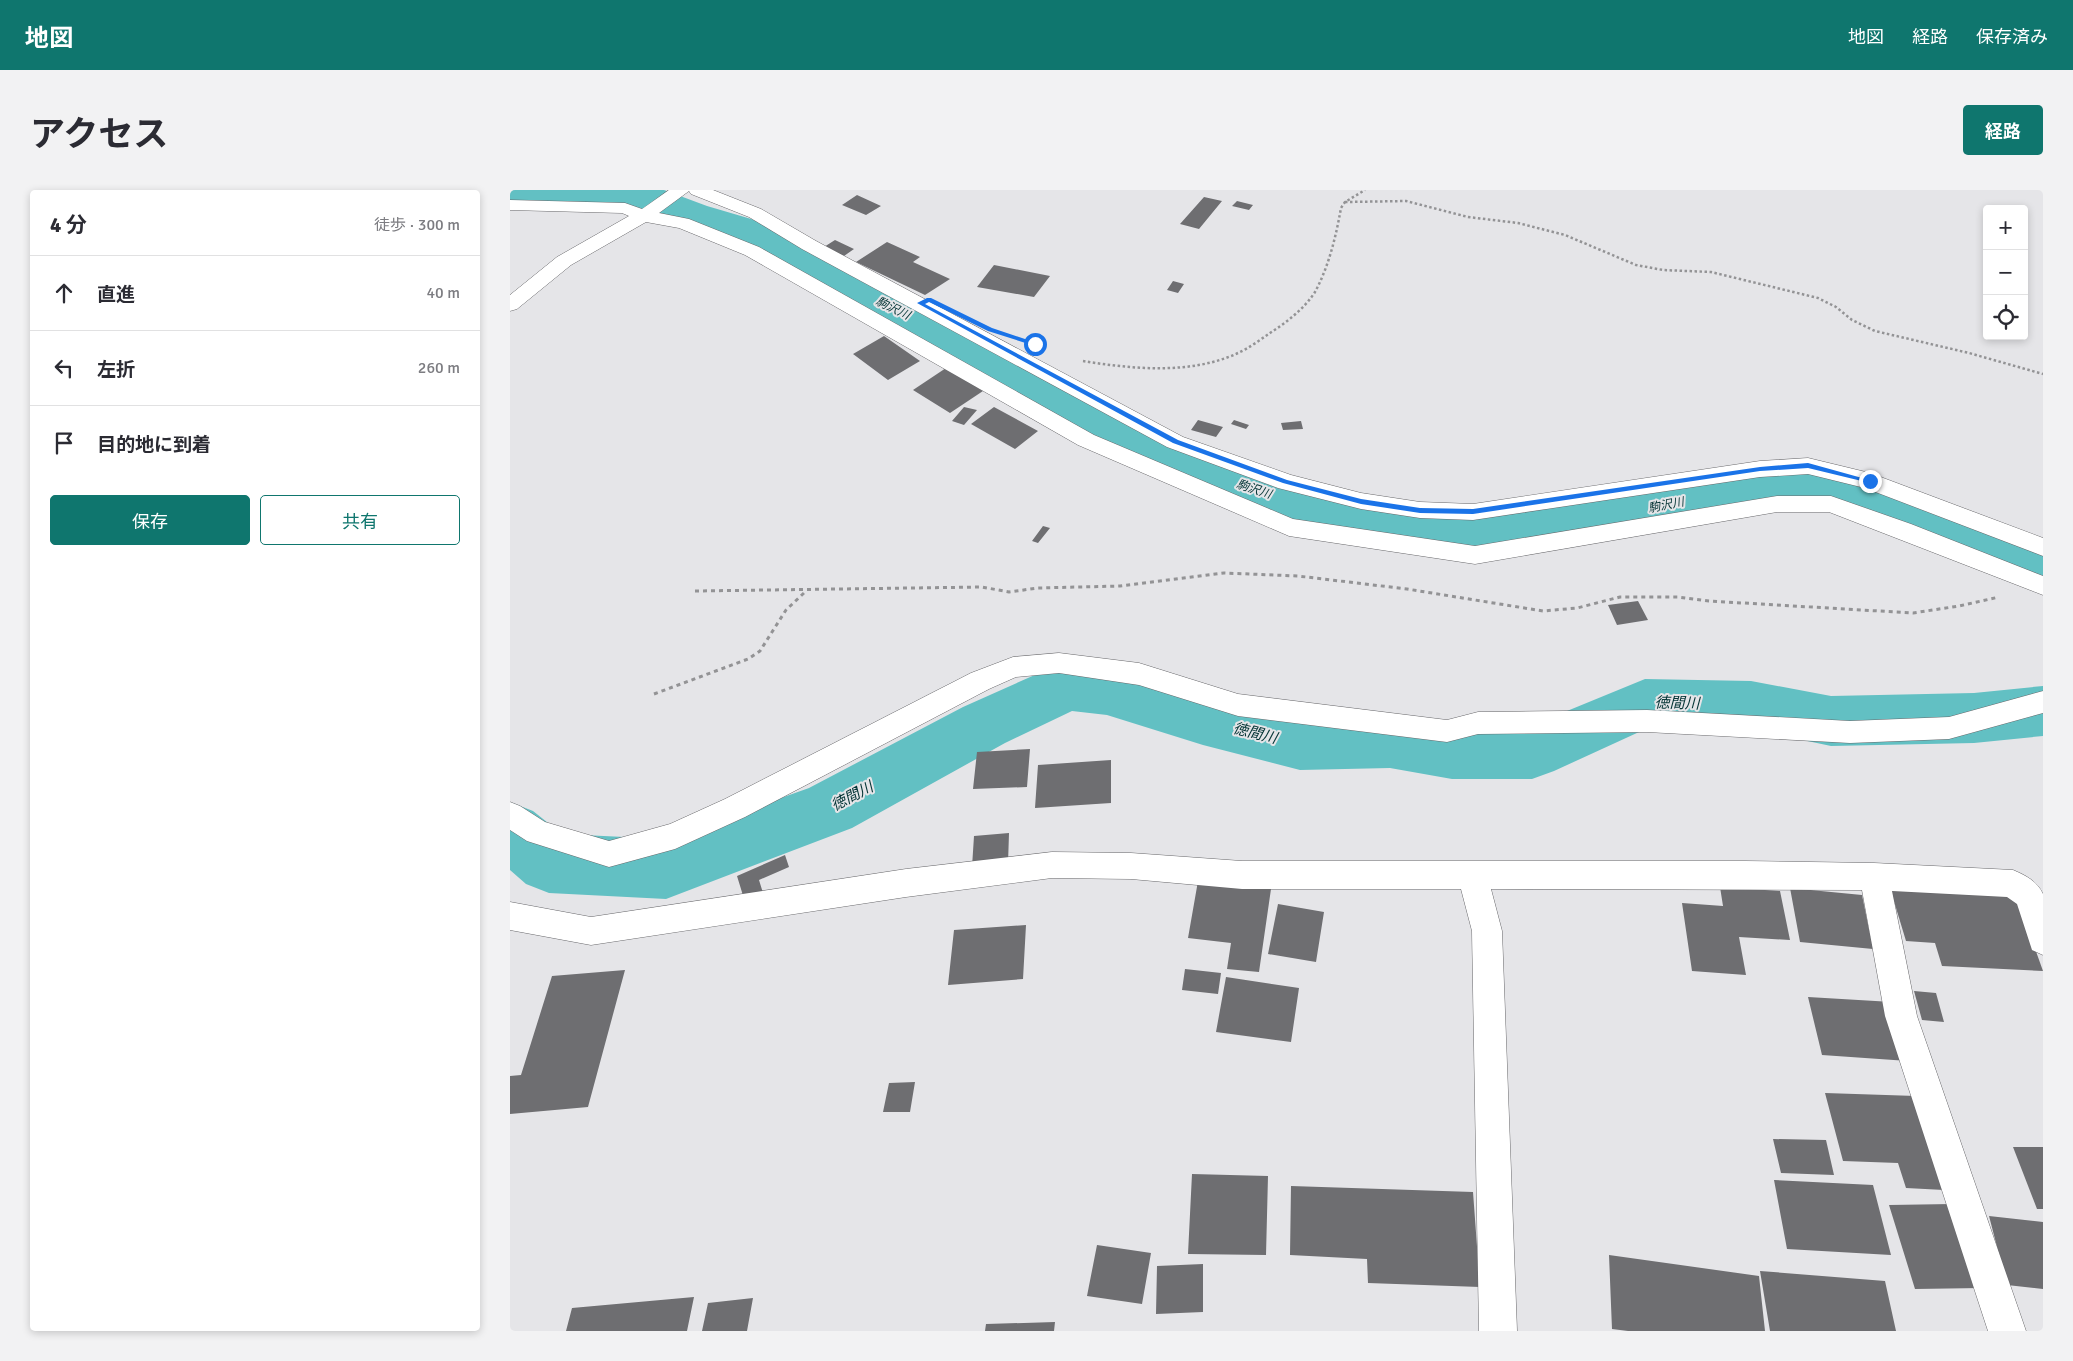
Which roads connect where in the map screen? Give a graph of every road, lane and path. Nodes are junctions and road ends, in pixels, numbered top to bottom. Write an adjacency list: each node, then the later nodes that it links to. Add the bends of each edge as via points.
1 (686, 190): 5 (street); 9 (street, via 755,213 1175,442 1295,484 1361,501 1420,510 1473,512 1760,469 1808,466 1870,481)
2 (1365, 190): 3 (path)
3 (1344, 202): 7 (path, via 1327,265 1314,292 1290,321 1261,340 1234,354 1199,365 1154,367); 8 (path, via 1406,201 1468,216 1518,223 1565,235 1636,266 1711,272 1818,298 1875,331)
4 (510, 205): 5 (street, via 625,208)
5 (647, 214): 6 (street, via 564,261); 10 (street, via 683,223 752,251 1086,440 1289,527 1475,555 1777,504 1831,504)
6 (510, 305)
7 (1078, 360)
8 (2043, 374)
9 (2043, 547)
10 (2038, 584): 12 (path, via 2019,593 1912,613 1630,597 1543,611 1387,586 1298,576 1224,573 1120,586 1009,592 982,587)
11 (694, 591): 12 (path)
12 (806, 591): 13 (path, via 786,610 760,651 748,659)
13 (654, 694)
14 (2043, 702): 15 (street, via 1949,728 1850,732 1647,720 1478,723 1447,731 1238,705 1139,674 1060,663 1012,667 735,808 665,839 609,854 537,832)
15 (510, 815)
16 (1472, 874): 17 (street); 18 (street, via 1242,875 1131,866 1052,865 906,883 590,930); 20 (street, via 1487,930)
17 (1874, 877): 19 (street, via 2013,884 2029,896); 21 (street, via 1901,1016)
18 (510, 916)
19 (2043, 940)
20 (1498, 1331)
21 (2007, 1331)

